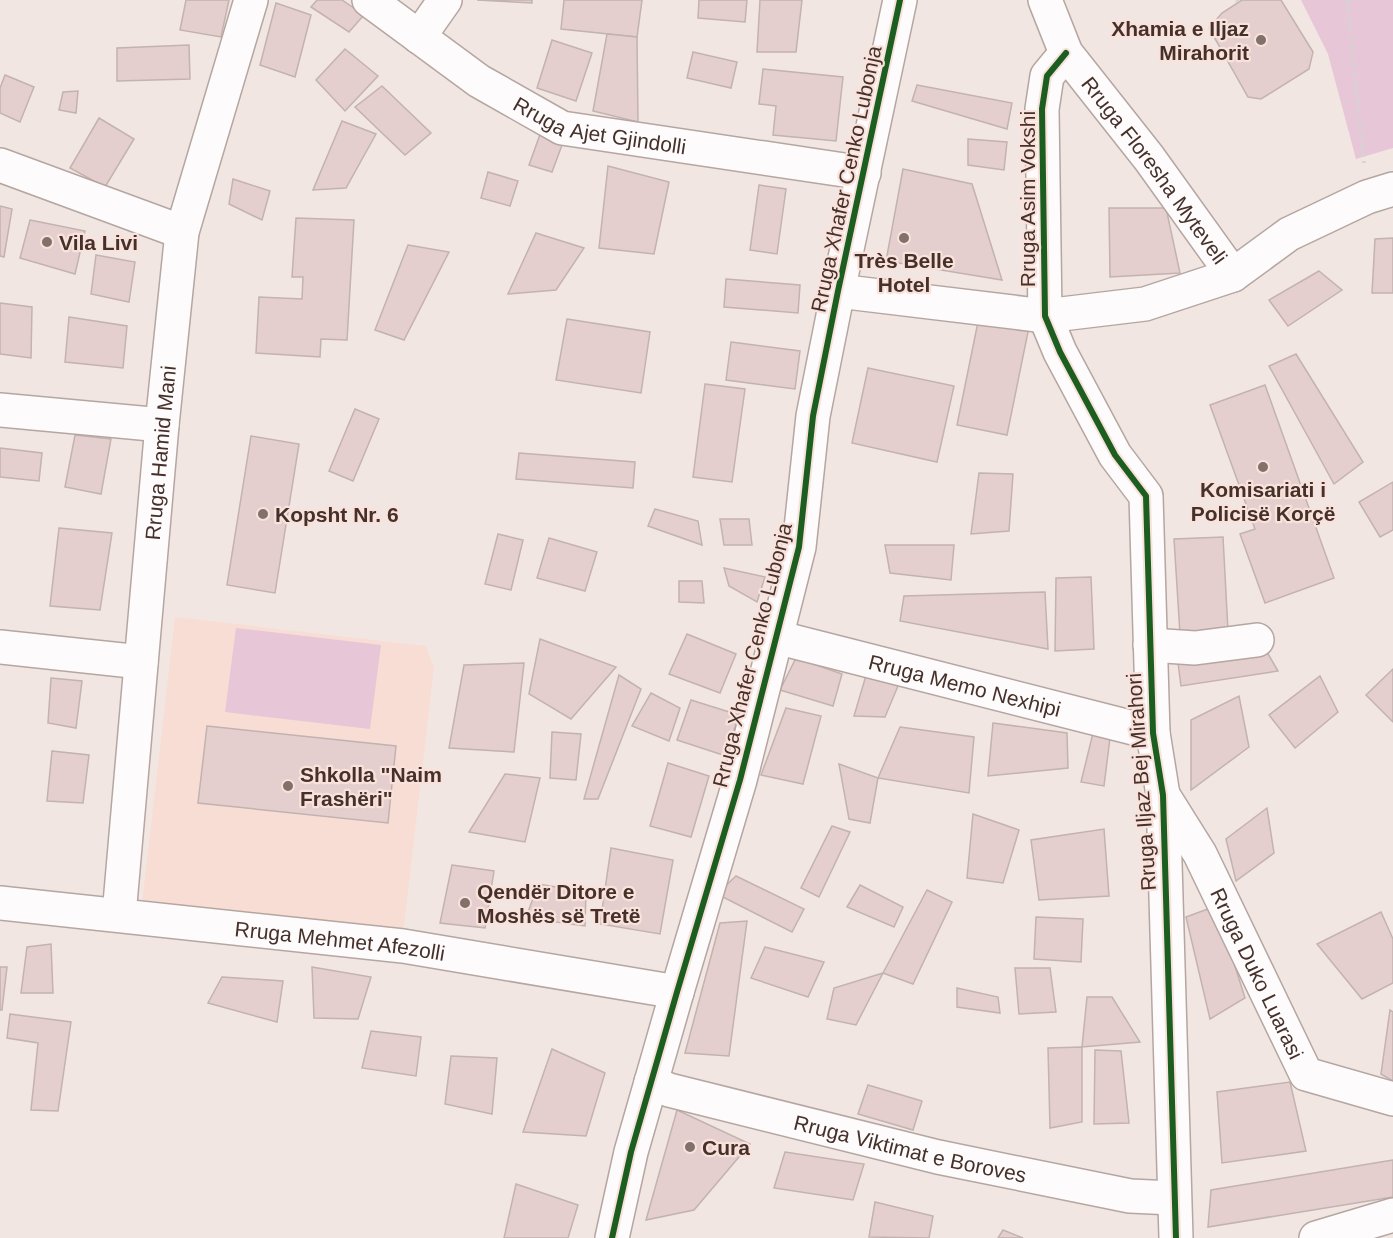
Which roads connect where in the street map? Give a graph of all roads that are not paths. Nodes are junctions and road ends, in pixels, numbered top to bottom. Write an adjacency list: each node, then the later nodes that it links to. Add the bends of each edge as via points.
1 (250, 0): 11 (street, Rruga Hamid Mani)
2 (369, 0): 6 (street, Rruga Ajet Gjindolli)
3 (445, 0): 6 (street)
4 (900, 0): 9 (street, Rruga Xhafer Cenko Lubonja)
5 (1045, 0): 7 (street, Rruga Floresha Myteveli)
6 (419, 37): 9 (street, Rruga Ajet Gjindolli, via 479,81 562,128)
7 (1066, 53): 12 (street, Rruga Floresha Myteveli, via 1149,158); 14 (street, Rruga Asim Vokshi, via 1047,76 1042,109)
8 (0, 165): 11 (street)
9 (864, 173): 13 (street, Rruga Xhafer Cenko Lubonja)
10 (1380, 193): 12 (street, Rruga Floresha Myteveli, via 1289,234)
11 (182, 232): 16 (street, Rruga Hamid Mani)
12 (1233, 275): 14 (street, via 1145,304)
13 (838, 291): 14 (street); 17 (street, Rruga Xhafer Cenko Lubonja, via 813,416 799,547)
14 (1045, 316): 19 (street, Rruga Iljaz Bej Mirahori, via 1115,455 1146,496)
15 (0, 410): 16 (street)
16 (162, 426): 21 (street, Rruga Hamid Mani)
17 (776, 637): 22 (street, Rruga Memo Nexhipi); 26 (street, Rruga Xhafer Cenko Lubonja, via 740,780)
18 (1257, 640): 19 (street, via 1195,648)
19 (1150, 645): 22 (street, Rruga Iljaz Bej Mirahori)
20 (0, 647): 21 (street)
21 (141, 662): 25 (street, Rruga Hamid Mani)
22 (1153, 733): 23 (street, Rruga Iljaz Bej Mirahori)
23 (1162, 795): 28 (street, Rruga Duko Luarasi, via 1200,854 1306,1074); 29 (street, Rruga Iljaz Bej Mirahori)
24 (0, 903): 25 (street, Rruga Mehmet Afezolli)
25 (119, 915): 26 (street, Rruga Mehmet Afezolli, via 403,946)
26 (676, 992): 27 (street, Rruga Xhafer Cenko Lubonja)
27 (651, 1082): 29 (street, Rruga Viktimat e Boroves, via 669,1090 938,1157 1130,1196); 31 (street, Rruga Xhafer Cenko Lubonja)
28 (1393, 1100)
29 (1173, 1198): 32 (street, Rruga Iljaz Bej Mirahori)
30 (1393, 1215): 33 (street)
31 (612, 1238)
32 (1176, 1238)
33 (1316, 1238)

